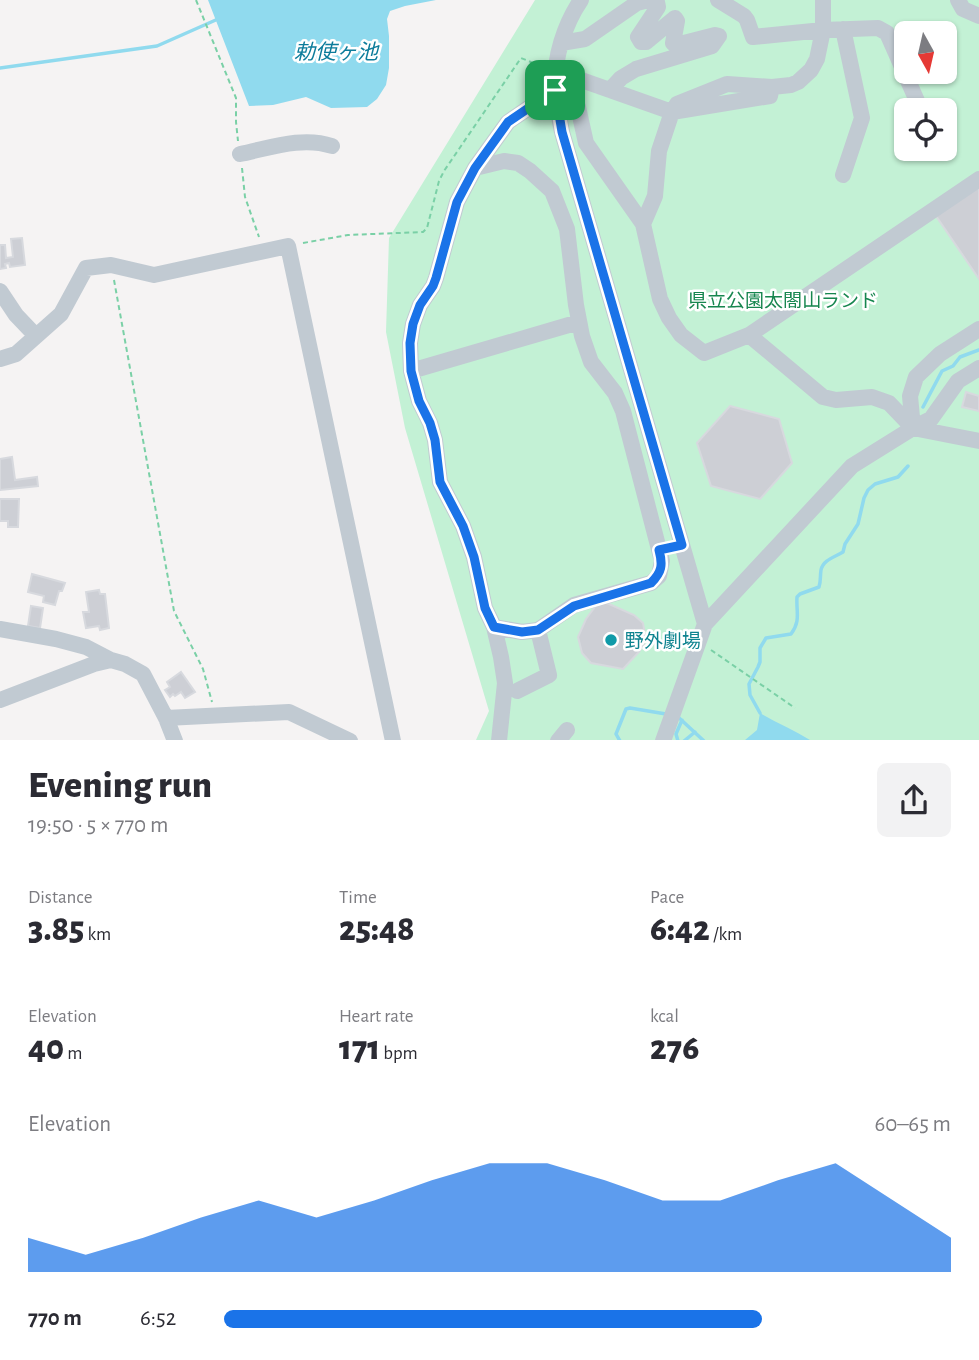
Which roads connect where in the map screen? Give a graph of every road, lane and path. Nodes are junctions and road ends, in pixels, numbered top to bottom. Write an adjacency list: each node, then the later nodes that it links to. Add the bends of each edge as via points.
1 (196, 0): 16 (path, via 236,98)
2 (581, 0): 9 (street)
3 (718, 0): 8 (street, via 744,16 753,37)
4 (823, 0): 8 (street)
5 (958, 0): 6 (street, via 963,9)
6 (979, 16)
7 (844, 29): 8 (street); 13 (street, via 878,28 887,33); 18 (street, via 862,118)
8 (823, 30): 14 (street, via 817,59 798,82 772,87 770,96)
9 (561, 43): 10 (street); 12 (street, via 585,38 637,3 649,0 658,7 638,37 642,42 675,18 676,46 719,36 712,46 636,69)
10 (556, 71): 11 (street); 12 (street); 22 (street, via 578,107 586,143); 23 (path, via 521,58 444,171 423,232 348,235)
11 (555, 90): 17 (street, via 508,122); 19 (street)
12 (610, 90): 14 (street)
13 (916, 98)
14 (672, 112): 22 (street, via 659,151 654,196)
15 (332, 146): 16 (street, via 302,141)
16 (240, 154): 24 (path, via 245,197)
17 (475, 168): 21 (street, via 503,161 518,163); 32 (street, via 457,202 433,286 413,324)
18 (843, 175)
19 (575, 176): 21 (street); 35 (street)
20 (979, 179): 29 (street)
21 (545, 185): 27 (street, via 552,191 567,229)
22 (643, 224): 29 (street, via 660,299 681,335 705,353)
23 (288, 246): 24 (street); 53 (street)
24 (264, 251): 25 (street, via 154,275)
25 (111, 265): 30 (street, via 86,268 61,314); 49 (path, via 174,611 204,669)
26 (0, 291): 30 (street)
27 (579, 322): 32 (street); 36 (street, via 591,362 615,393)
28 (979, 329): 34 (street, via 940,354 916,377 910,396)
29 (749, 335): 34 (street, via 823,397 872,397 889,403)
30 (36, 337): 31 (street, via 16,354)
31 (0, 359)
32 (411, 371): 41 (street, via 435,440 440,482 463,526)
33 (978, 372): 34 (street, via 958,382 931,419)
34 (913, 428): 37 (street); 40 (street, via 852,466)
35 (649, 430): 36 (street); 38 (street)
36 (629, 435): 39 (street)
37 (979, 441)
38 (682, 545): 39 (street); 40 (street)
39 (659, 550): 43 (street, via 659,576 651,583 574,606)
40 (705, 624): 44 (street)
41 (494, 627): 43 (street); 54 (street, via 505,683)
42 (0, 629): 45 (street, via 56,639)
43 (538, 630): 46 (street, via 549,675)
44 (698, 642): 48 (path); 55 (street)
45 (111, 660): 47 (street); 50 (street, via 143,674)
46 (517, 691)
47 (0, 700)
48 (795, 708)
49 (216, 715): 50 (street); 52 (street, via 289,712)
50 (166, 718): 51 (street)
51 (175, 740)
52 (350, 740)
53 (393, 740)
54 (499, 740)
55 (663, 740)

